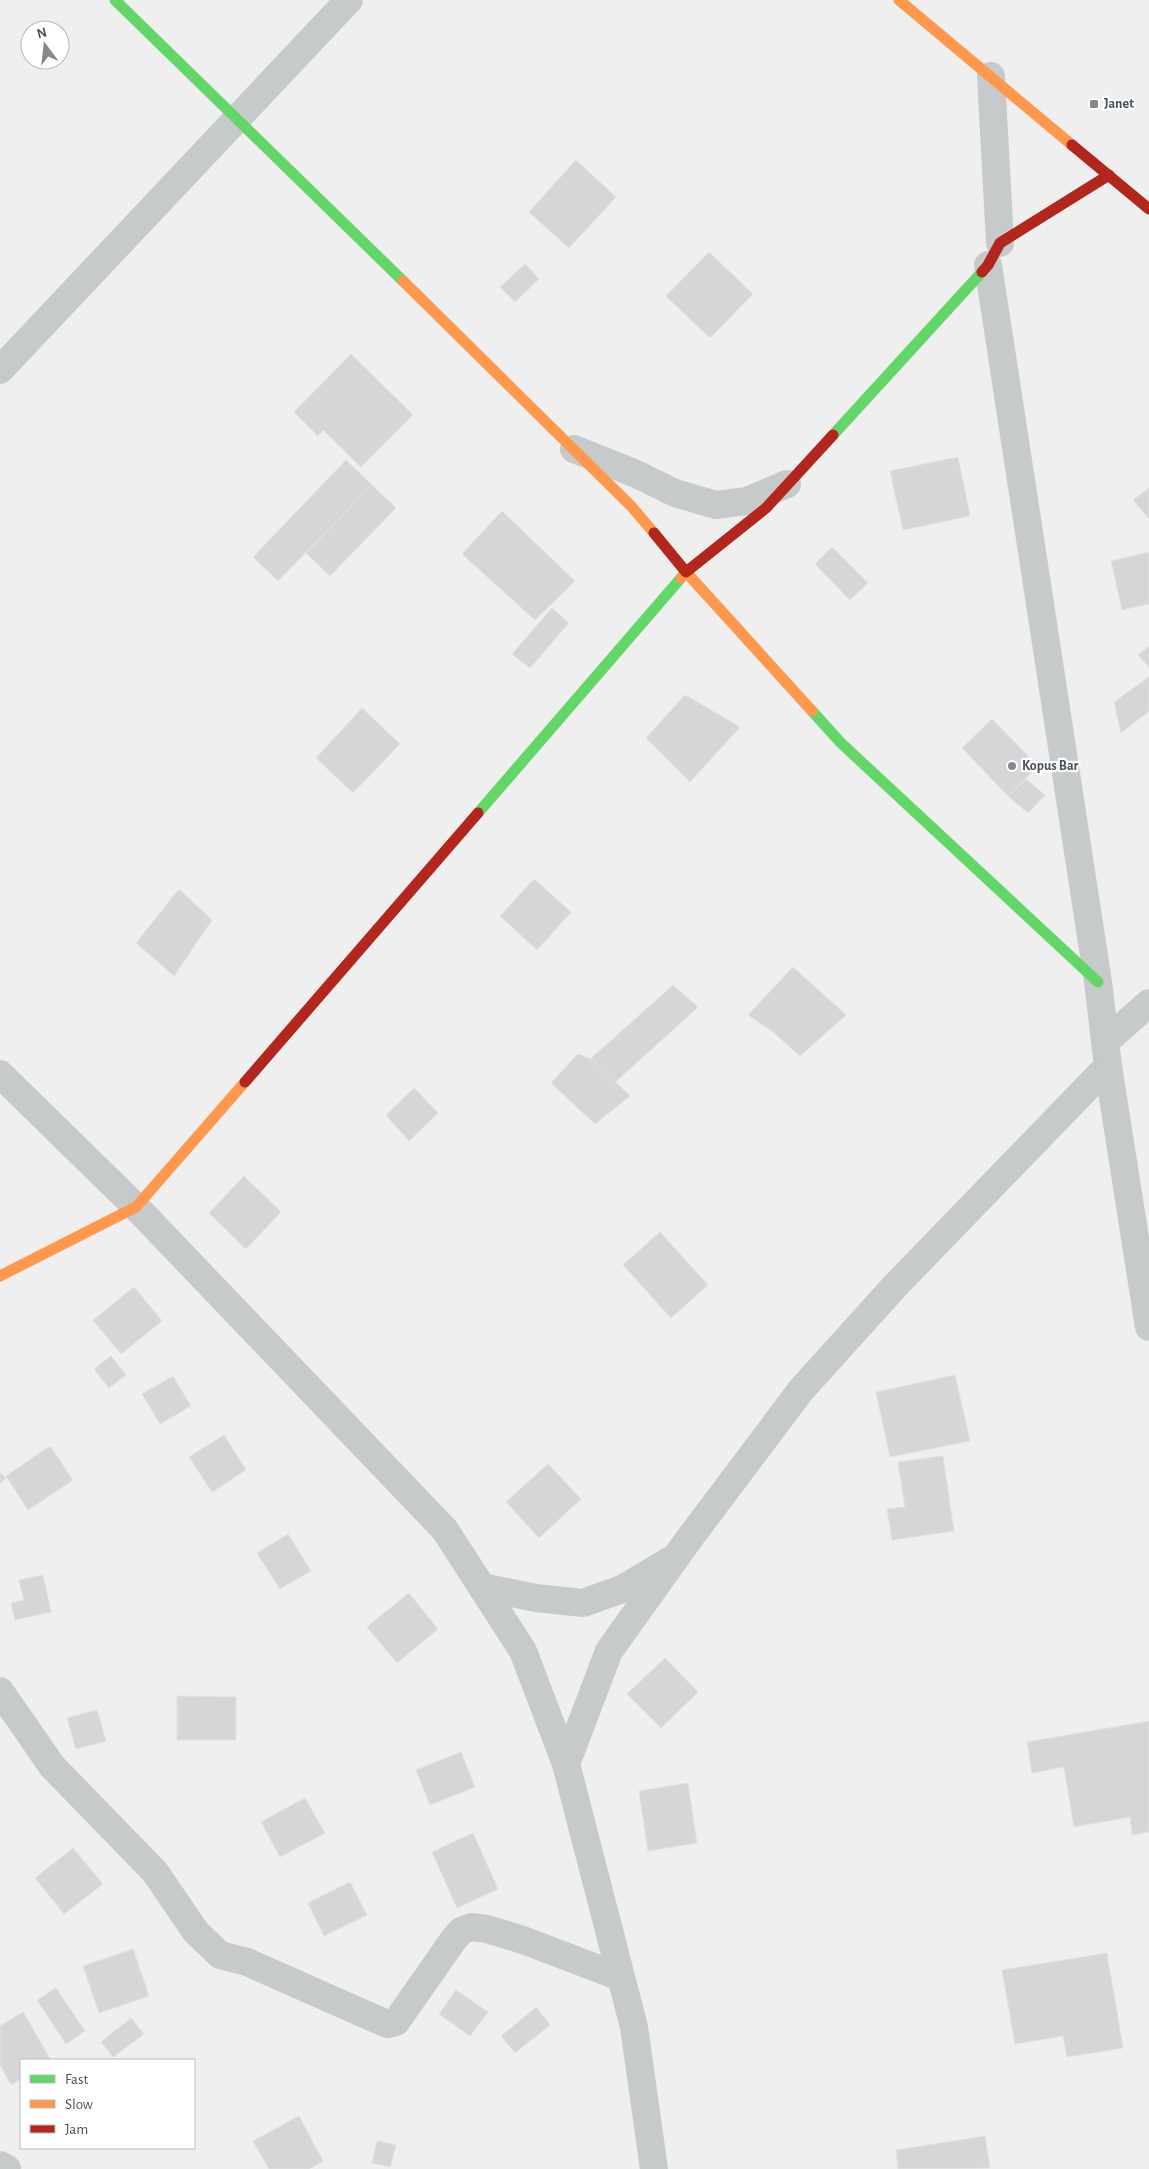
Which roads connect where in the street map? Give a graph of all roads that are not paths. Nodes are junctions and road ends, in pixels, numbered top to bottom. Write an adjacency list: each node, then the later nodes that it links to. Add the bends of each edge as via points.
1 (115, 0): 5 (street)
2 (348, 0): 5 (street)
3 (899, 0): 4 (street)
4 (991, 76): 6 (street); 8 (street)
5 (237, 117): 9 (street); 10 (street)
6 (1109, 175): 7 (street); 8 (street)
7 (1149, 209)
8 (994, 254): 11 (street); 13 (street)
9 (0, 370)
10 (574, 449): 11 (street, via 675,493 716,505 747,501); 12 (street, via 631,506)
11 (787, 484): 12 (street, via 766,508)
12 (686, 572): 13 (street, via 841,743); 17 (street)
13 (1098, 982): 15 (street)
14 (1149, 1003): 15 (street)
15 (1107, 1054): 19 (street); 20 (street, via 801,1390)
16 (0, 1074): 17 (street)
17 (136, 1206): 18 (street); 21 (street, via 445,1530)
18 (0, 1276)
19 (1149, 1328)
20 (677, 1556): 21 (street, via 622,1589 583,1603); 23 (street, via 609,1651)
21 (482, 1587): 23 (street, via 523,1651)
22 (0, 1691): 24 (street, via 52,1766 155,1872 196,1932 220,1954 247,1962 387,2024 396,2022 454,1939 471,1927 523,1940)
23 (566, 1764): 24 (street)
24 (620, 1977): 27 (street, via 634,2028)
25 (0, 2165): 26 (street)
26 (8, 2169)
27 (654, 2169)

